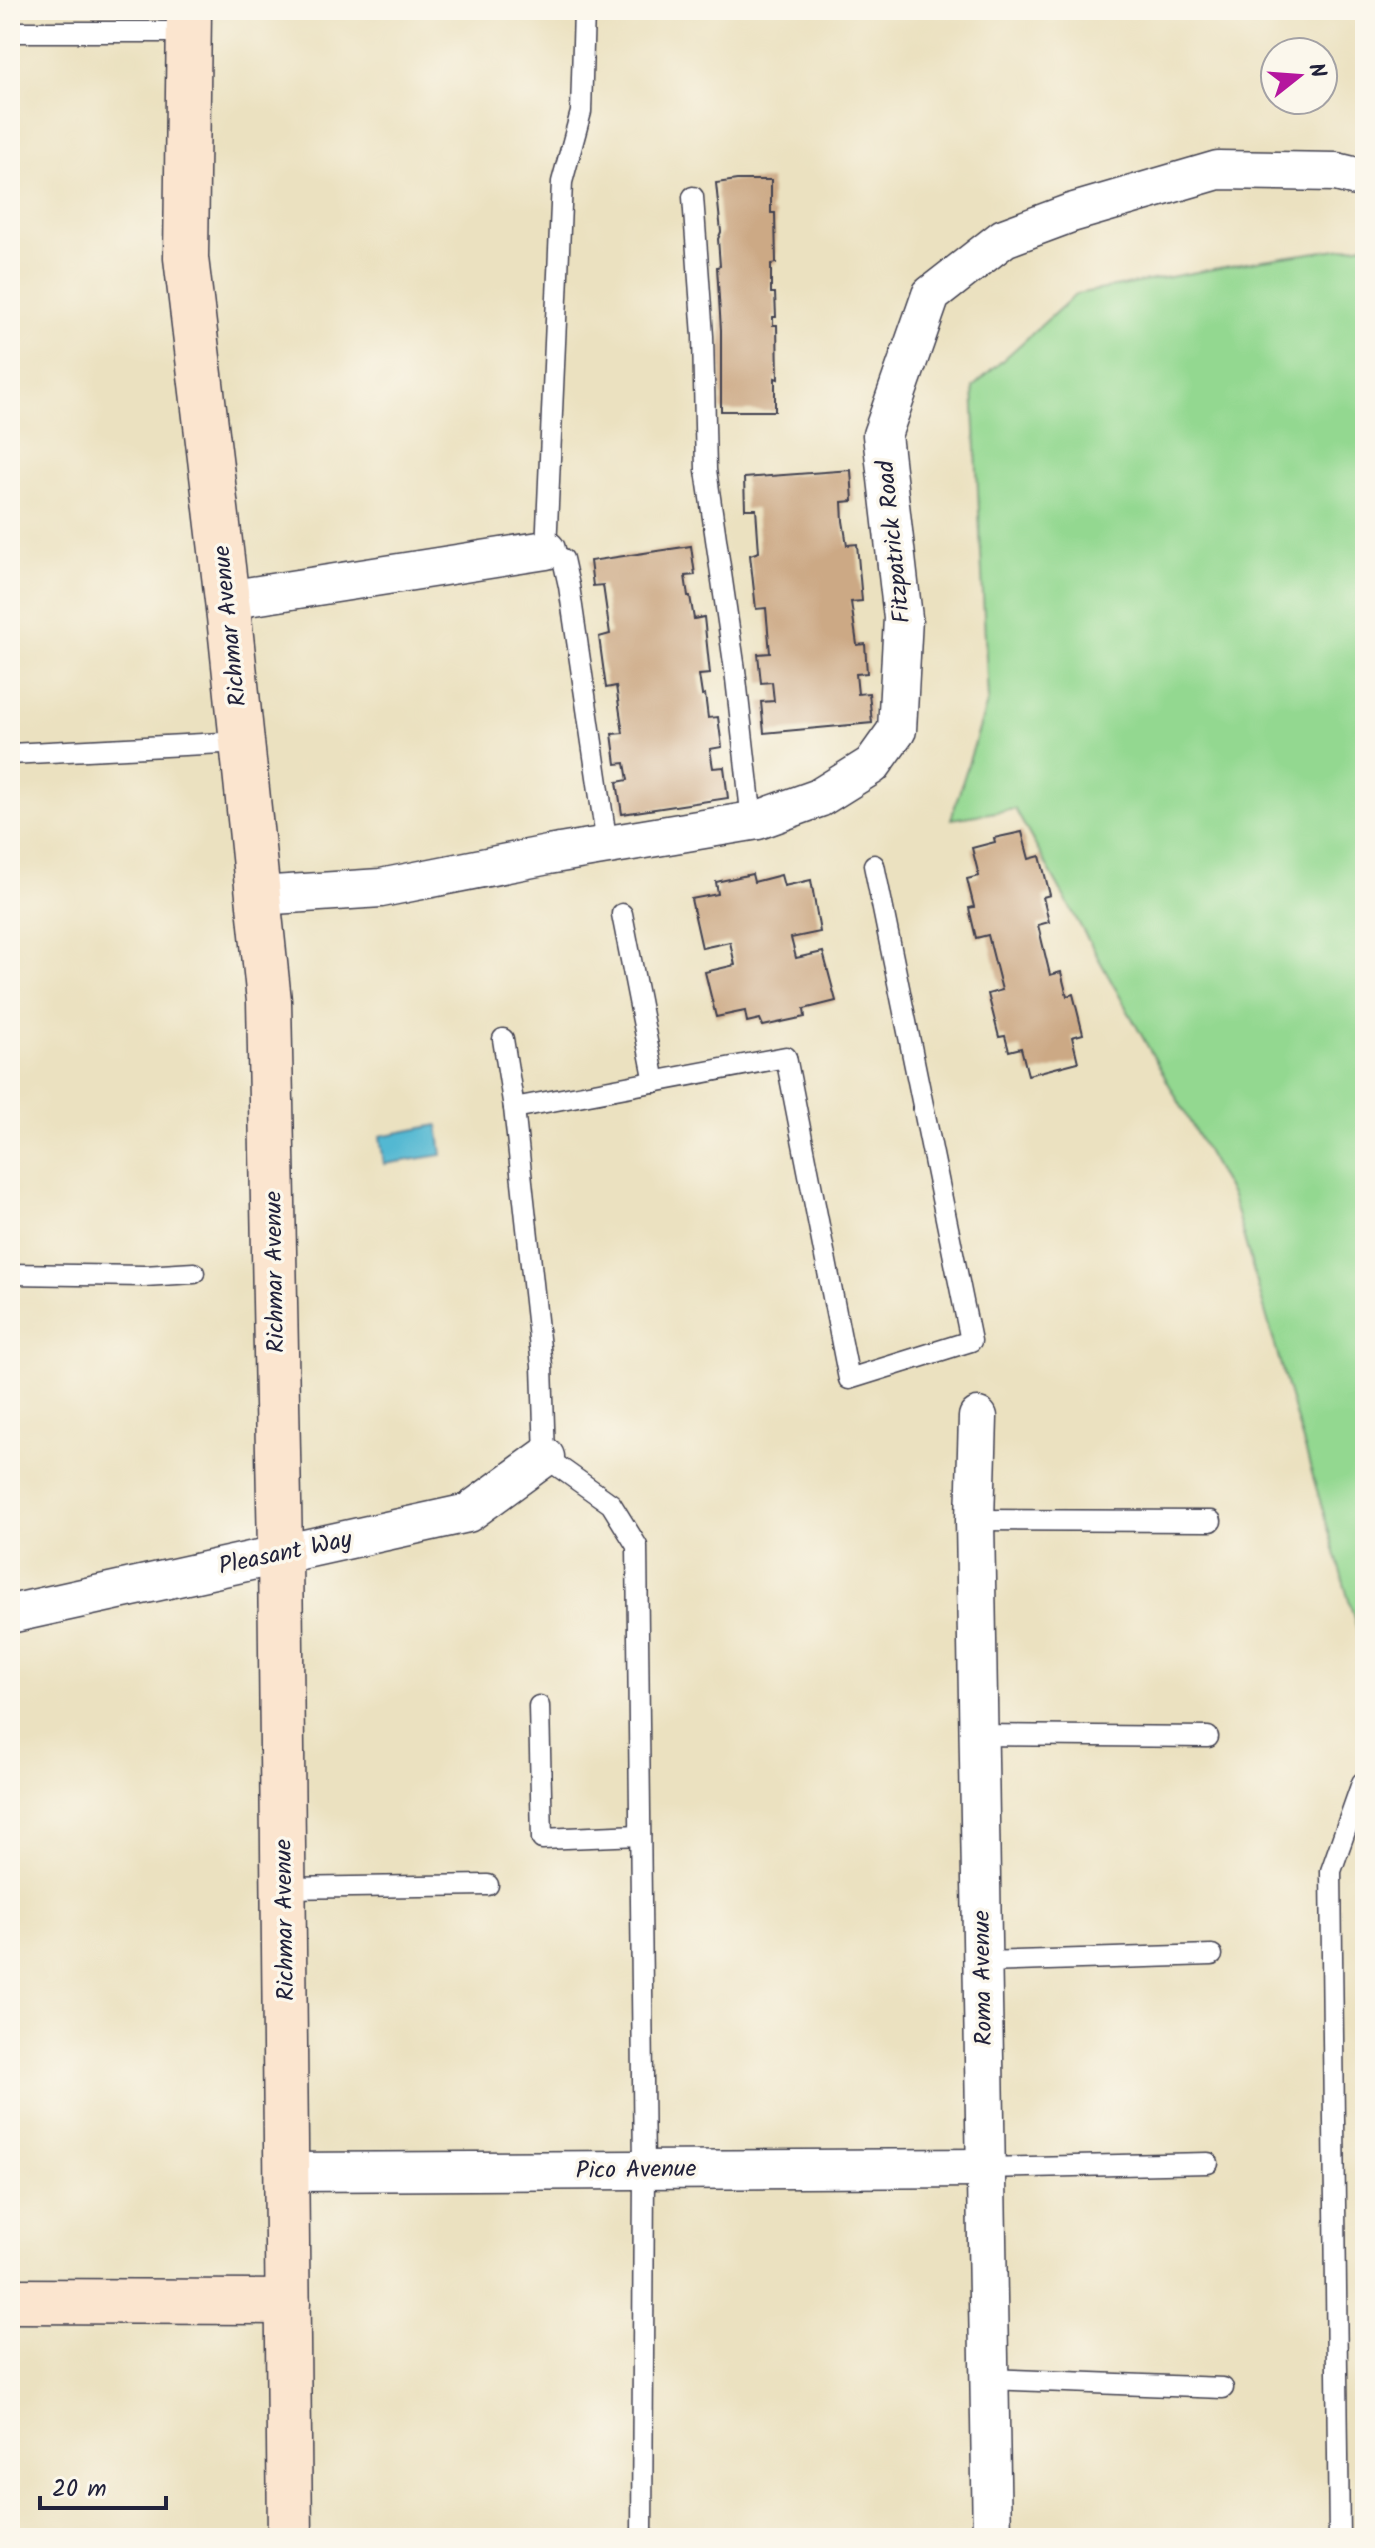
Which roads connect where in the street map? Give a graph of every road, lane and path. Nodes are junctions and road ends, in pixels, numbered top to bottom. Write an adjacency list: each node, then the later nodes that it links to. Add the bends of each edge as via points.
1 (584, 10): 6 (lane, via 581,112 562,182)
2 (189, 21): 3 (lane); 7 (street, Richmar Avenue, via 186,258)
3 (10, 32)
4 (1365, 179): 10 (street, Fitzpatrick Road, via 1336,172 1218,170 1004,238 931,295 882,435 903,618 897,730 872,765 819,798)
5 (693, 197): 10 (lane, via 706,470)
6 (546, 550): 7 (street); 11 (lane, via 563,559 569,586)
7 (227, 600): 8 (street, Richmar Avenue)
8 (242, 742): 9 (lane); 13 (street, Richmar Avenue)
9 (10, 754)
10 (752, 821): 11 (street, Fitzpatrick Road)
11 (607, 845): 13 (street, Fitzpatrick Road, via 381,888)
12 (874, 865): 16 (lane, via 971,1341 849,1379 786,1057)
13 (258, 896): 24 (street, Richmar Avenue, via 269,1001)
14 (622, 914): 16 (lane)
15 (503, 1039): 17 (lane)
16 (655, 1082): 17 (lane)
17 (514, 1108): 21 (lane, via 542,1366)
18 (194, 1273): 19 (lane)
19 (10, 1274)
20 (978, 1417): 22 (street, Roma Avenue)
21 (545, 1457): 24 (street, Pleasant Way, via 468,1513); 30 (lane, via 611,1504 637,1546)
22 (975, 1520): 23 (lane); 27 (street, Roma Avenue)
23 (1211, 1521)
24 (280, 1552): 25 (street, Pleasant Way); 32 (street, Richmar Avenue)
25 (10, 1614)
26 (539, 1706): 30 (lane, via 542,1839)
27 (978, 1735): 28 (lane); 34 (street, Roma Avenue)
28 (1208, 1737)
29 (1365, 1782): 46 (lane, via 1331,1871)
30 (640, 1835): 37 (lane)
31 (488, 1885): 32 (lane)
32 (284, 1888): 38 (street, Richmar Avenue)
33 (1212, 1955): 34 (lane)
34 (982, 1962): 36 (street, Roma Avenue)
35 (1208, 2163): 36 (lane)
36 (986, 2168): 37 (street, Pico Avenue); 41 (street, Roma Avenue)
37 (644, 2169): 38 (street, Pico Avenue); 44 (lane)
38 (287, 2172): 40 (street, Richmar Avenue)
39 (10, 2301): 40 (street)
40 (288, 2302): 43 (street, Richmar Avenue)
41 (989, 2379): 42 (lane); 45 (street, Roma Avenue)
42 (1223, 2388)
43 (290, 2538)
44 (642, 2538)
45 (992, 2538)
46 (1339, 2538)

